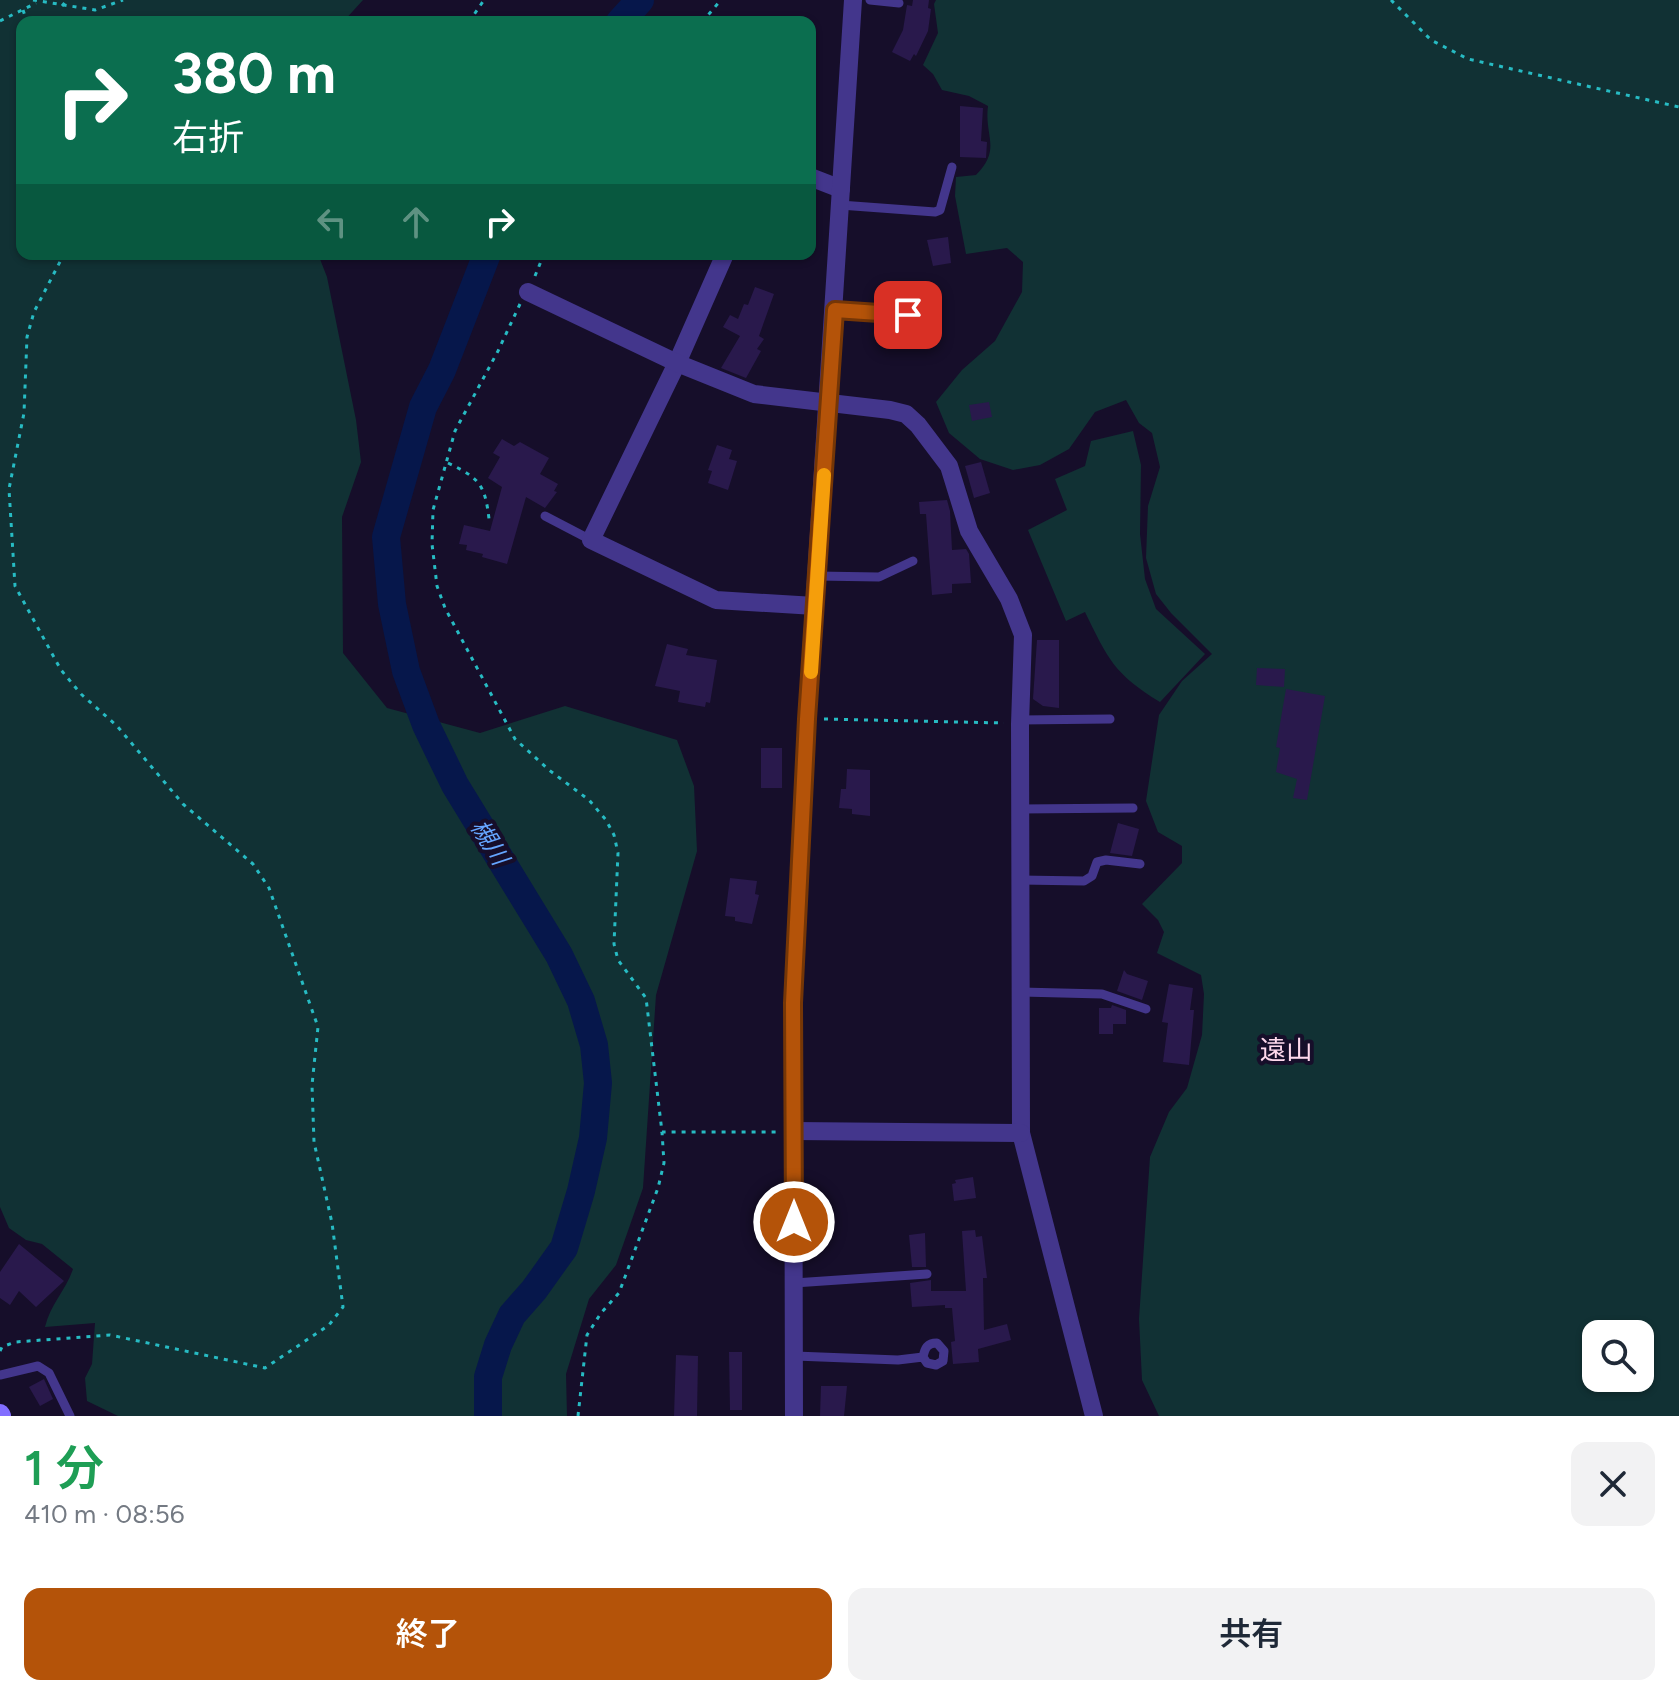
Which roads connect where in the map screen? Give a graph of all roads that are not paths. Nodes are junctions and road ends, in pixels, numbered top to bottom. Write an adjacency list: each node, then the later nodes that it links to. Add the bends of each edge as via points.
1 (853, 0): 6 (street)
2 (870, 0): 3 (lane)
3 (899, 3)
4 (952, 167): 6 (lane, via 935,212)
5 (816, 181): 6 (street)
6 (841, 197): 9 (street)
7 (722, 260): 11 (street)
8 (528, 292): 11 (street)
9 (835, 310): 10 (lane); 12 (street)
10 (908, 315)
11 (677, 363): 12 (street, via 754,394); 14 (street)
12 (829, 405): 16 (street); 19 (street, via 906,414 949,466 969,531 1009,599 1023,635)
13 (545, 516): 14 (lane)
14 (591, 540): 17 (street, via 716,600)
15 (913, 561): 16 (lane, via 879,577)
16 (817, 576): 17 (street)
17 (815, 606): 26 (street, via 793,1003)
18 (1110, 719): 19 (lane)
19 (1020, 722): 21 (street)
20 (1133, 808): 21 (lane)
21 (1021, 809): 23 (street)
22 (1140, 864): 23 (lane, via 1097,862 1084,881)
23 (1020, 880): 24 (street)
24 (1021, 992): 25 (lane, via 1102,994); 27 (street)
25 (1146, 1009)
26 (794, 1131): 27 (street); 29 (street)
27 (1021, 1133): 35 (street)
28 (927, 1274): 29 (lane)
29 (794, 1283): 30 (street)
30 (795, 1356): 31 (lane); 34 (street)
31 (923, 1357)
32 (0, 1375): 33 (lane, via 38,1366 49,1373)
33 (70, 1416)
34 (794, 1416)
35 (1094, 1416)

